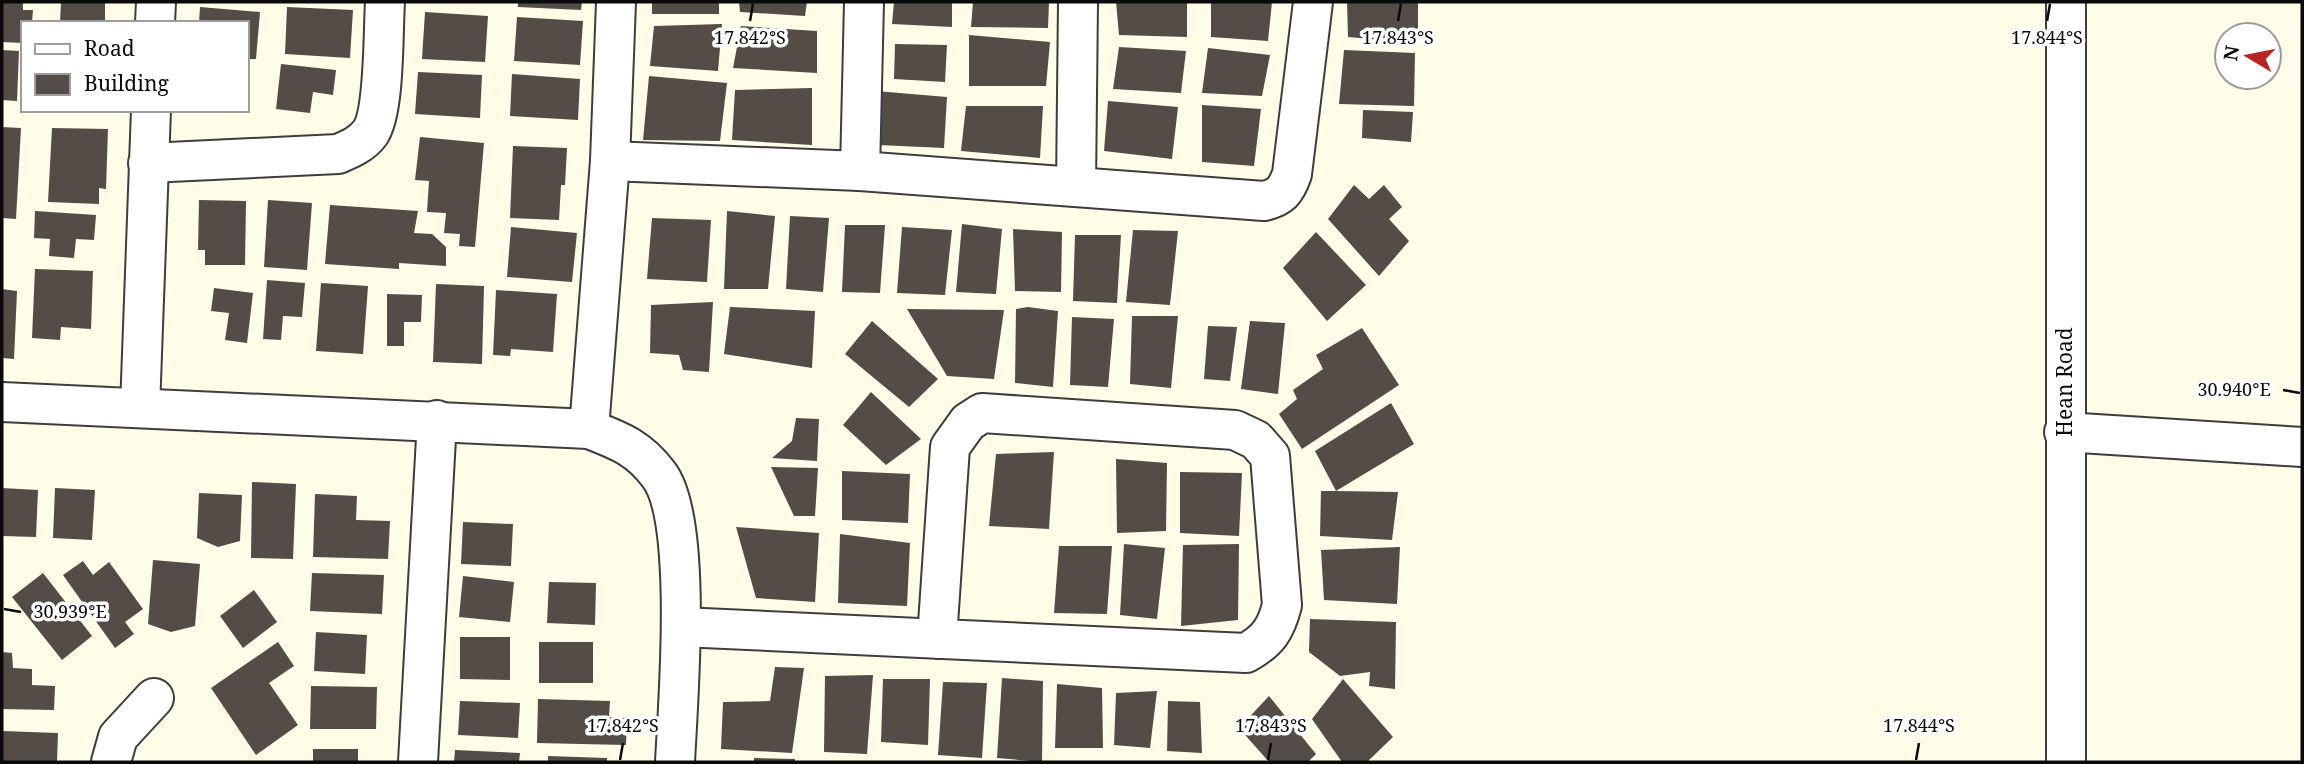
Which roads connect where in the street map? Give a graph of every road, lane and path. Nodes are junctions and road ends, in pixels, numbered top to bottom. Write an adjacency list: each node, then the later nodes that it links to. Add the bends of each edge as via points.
1 (156, 2): 8 (street)
2 (385, 2): 11 (street, via 378,113 371,132 355,148 338,155)
3 (616, 2): 10 (street)
4 (864, 2): 12 (street)
5 (1078, 2): 13 (street)
6 (1313, 2): 13 (street, via 1292,174 1278,197 1264,201)
7 (2066, 2): 18 (street, Hean Road)
8 (155, 21)
9 (151, 112): 11 (street)
10 (610, 161): 12 (street); 17 (street)
11 (148, 163): 15 (street)
12 (860, 171): 13 (street)
13 (1076, 187)
14 (2, 402): 15 (street)
15 (140, 408): 16 (street)
16 (437, 420): 17 (street); 24 (street)
17 (589, 429): 20 (street, via 633,446 661,477 676,521)
18 (2064, 432): 19 (street); 26 (street, Hean Road)
19 (2302, 447)
20 (681, 627): 21 (street); 25 (street)
21 (937, 639): 21 (street, via 1246,653 1261,645 1276,628 1282,605 1270,456 1256,440 1235,430 982,413 968,422 950,447)
22 (154, 698): 23 (street, via 118,737)
23 (111, 762)
24 (418, 762)
25 (675, 762)
26 (2066, 762)

